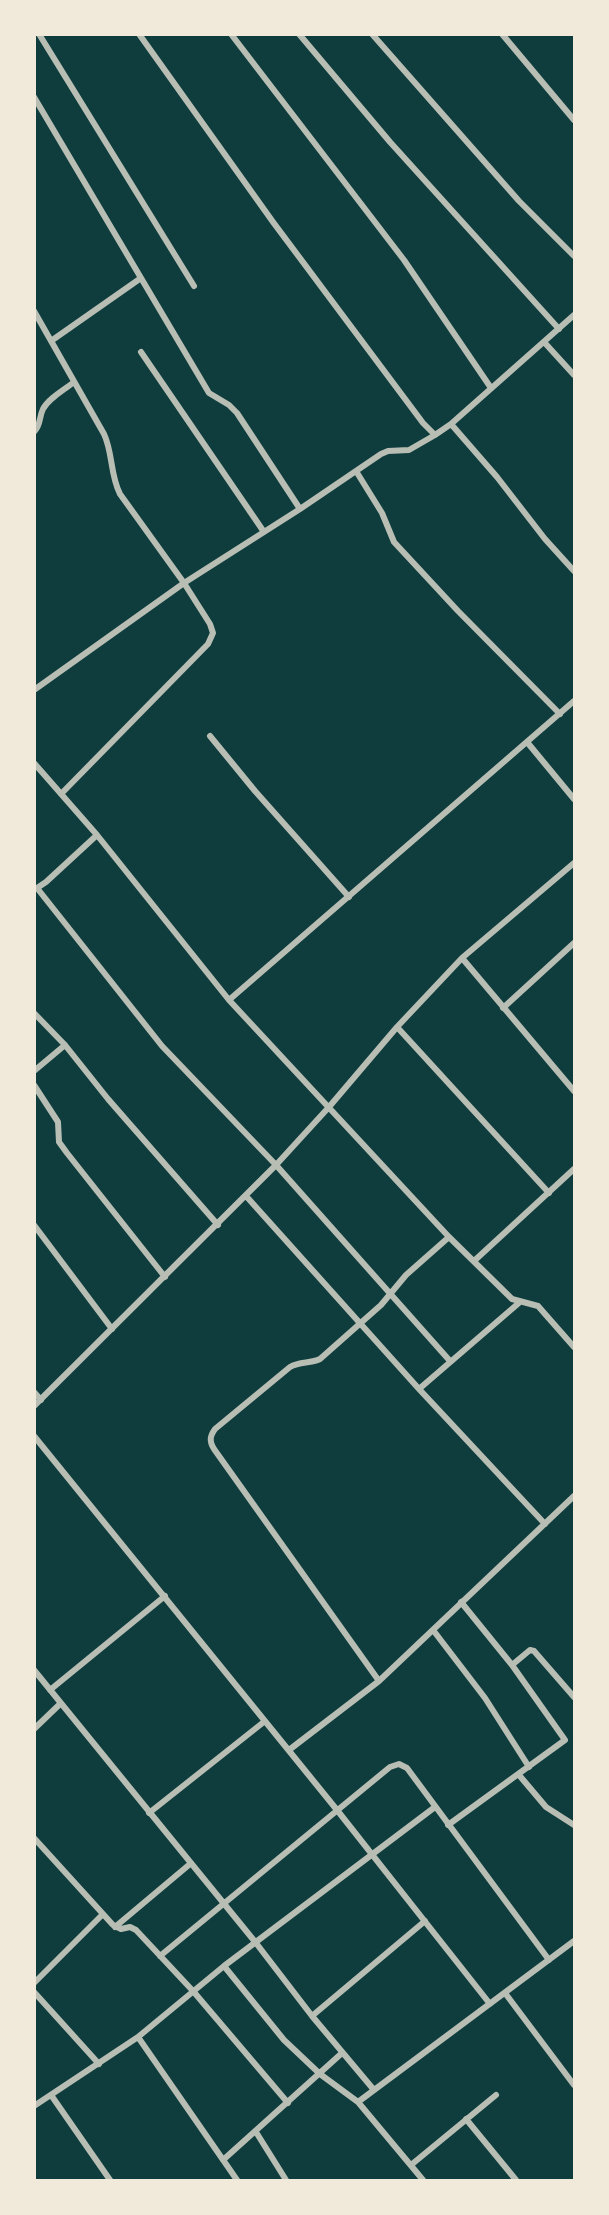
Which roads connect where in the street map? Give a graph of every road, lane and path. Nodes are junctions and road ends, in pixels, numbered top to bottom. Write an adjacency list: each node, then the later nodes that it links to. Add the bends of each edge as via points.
1 (39, 34): 11 (street)
2 (139, 34): 23 (street, via 398,390)
3 (231, 34): 20 (street, via 404,261)
4 (299, 34): 14 (street, via 390,142)
5 (372, 34): 9 (street, via 519,201)
6 (502, 34): 8 (street)
7 (34, 97): 10 (street)
8 (574, 120)
9 (574, 256)
10 (141, 278): 15 (street); 25 (street, via 209,393 237,413)
11 (194, 286)
12 (34, 311): 15 (street)
13 (574, 315): 14 (street)
14 (559, 329): 16 (street)
15 (51, 341): 19 (street)
16 (544, 342): 18 (street); 20 (street)
17 (141, 352): 26 (street)
18 (574, 375)
19 (74, 382): 22 (street, via 50,400); 28 (street, via 108,442 120,494)
20 (492, 388): 21 (street)
21 (451, 424): 23 (street); 27 (street)
22 (34, 432)
23 (435, 435): 24 (street, via 409,450 381,454)
24 (356, 471): 25 (street); 31 (street, via 382,513 394,542)
25 (300, 509): 26 (street)
26 (264, 532): 28 (street)
27 (574, 571)
28 (184, 583): 29 (street); 35 (street, via 213,630 211,641)
29 (34, 690)
30 (574, 701): 31 (street)
31 (560, 714): 33 (street)
32 (210, 736): 40 (street)
33 (527, 742): 36 (street); 40 (street)
34 (34, 763): 35 (street)
35 (61, 794): 37 (street)
36 (574, 799)
37 (97, 835): 39 (street); 43 (street)
38 (574, 863): 42 (street)
39 (35, 888): 52 (street, via 162,1046)
40 (349, 897): 43 (street)
41 (574, 943): 44 (street)
42 (462, 958): 44 (street); 46 (street)
43 (229, 1000): 51 (street)
44 (503, 1008): 50 (street)
45 (34, 1013): 47 (street)
46 (397, 1027): 51 (street); 54 (street)
47 (65, 1045): 48 (street); 57 (street)
48 (34, 1071)
49 (34, 1085): 60 (street, via 58,1122 59,1142)
50 (574, 1091)
51 (329, 1107): 52 (street); 58 (street)
52 (276, 1165): 55 (street); 61 (street)
53 (574, 1169): 54 (street)
54 (549, 1193): 59 (street)
55 (246, 1196): 57 (street); 63 (street)
56 (34, 1225): 64 (street)
57 (218, 1225): 60 (street)
58 (449, 1237): 59 (street); 61 (street)
59 (474, 1261): 62 (street, via 508,1296)
60 (165, 1276): 64 (street)
61 (390, 1293): 63 (street); 66 (street)
62 (520, 1302): 65 (street, via 538,1306); 66 (street)
63 (360, 1323): 67 (street); 79 (street, via 320,1359 290,1367 215,1429 210,1442)
64 (112, 1329): 69 (street)
65 (574, 1347)
66 (450, 1361): 67 (street)
67 (419, 1389): 73 (street)
68 (34, 1392): 69 (street)
69 (41, 1400): 70 (street)
70 (34, 1406)
71 (34, 1436): 74 (street)
72 (574, 1496): 73 (street)
73 (545, 1524): 75 (street)
74 (165, 1596): 80 (street); 83 (street)
75 (461, 1602): 76 (street); 77 (street)
76 (433, 1630): 79 (street); 86 (street, via 485,1698)
77 (512, 1665): 81 (street, via 534,1651); 86 (street, via 565,1740)
78 (34, 1670): 80 (street)
79 (379, 1681): 85 (street)
80 (50, 1689): 82 (street)
81 (574, 1697)
82 (61, 1703): 84 (street); 90 (street)
83 (265, 1720): 85 (street); 90 (street)
84 (34, 1729)
85 (289, 1750): 89 (street)
86 (529, 1767): 87 (street)
87 (519, 1775): 91 (street); 92 (street, via 546,1807)
88 (435, 1807): 89 (street, via 407,1768 399,1764); 91 (street); 94 (street)
89 (337, 1810): 94 (street); 96 (street)
90 (149, 1813): 95 (street)
91 (448, 1825): 103 (street)
92 (574, 1825)
93 (34, 1838): 97 (street)
94 (372, 1854): 98 (street); 101 (street)
95 (190, 1864): 96 (street); 99 (street)
96 (223, 1904): 101 (street); 102 (street)
97 (103, 1914): 99 (street); 105 (street)
98 (425, 1921): 109 (street); 110 (street)
99 (115, 1927): 102 (street, via 133,1928)
100 (574, 1941): 103 (street)
101 (256, 1943): 104 (street); 110 (street)
102 (160, 1956): 106 (street)
103 (549, 1960): 108 (street)
104 (224, 1966): 106 (street); 114 (street, via 284,2040)
105 (34, 1983)
106 (193, 1990): 111 (street); 120 (street)
107 (34, 1992): 113 (street)
108 (505, 1993): 109 (street); 115 (street)
109 (490, 2004): 116 (street)
110 (312, 2016): 112 (street)
111 (138, 2037): 113 (street); 124 (street)
112 (342, 2053): 114 (street); 116 (street)
113 (99, 2064): 117 (street)
114 (320, 2074): 119 (street); 120 (street)
115 (574, 2085)
116 (374, 2090): 119 (street)
117 (51, 2095): 121 (street); 127 (street)
118 (496, 2095): 122 (street)
119 (358, 2102): 125 (street)
120 (288, 2103): 123 (street)
121 (34, 2106)
122 (466, 2119): 125 (street); 126 (street)
123 (256, 2132): 124 (street); 129 (street)
124 (223, 2160): 128 (street)
125 (411, 2165): 130 (street)
126 (516, 2180)
127 (110, 2181)
128 (237, 2181)
129 (286, 2181)
130 (423, 2181)

